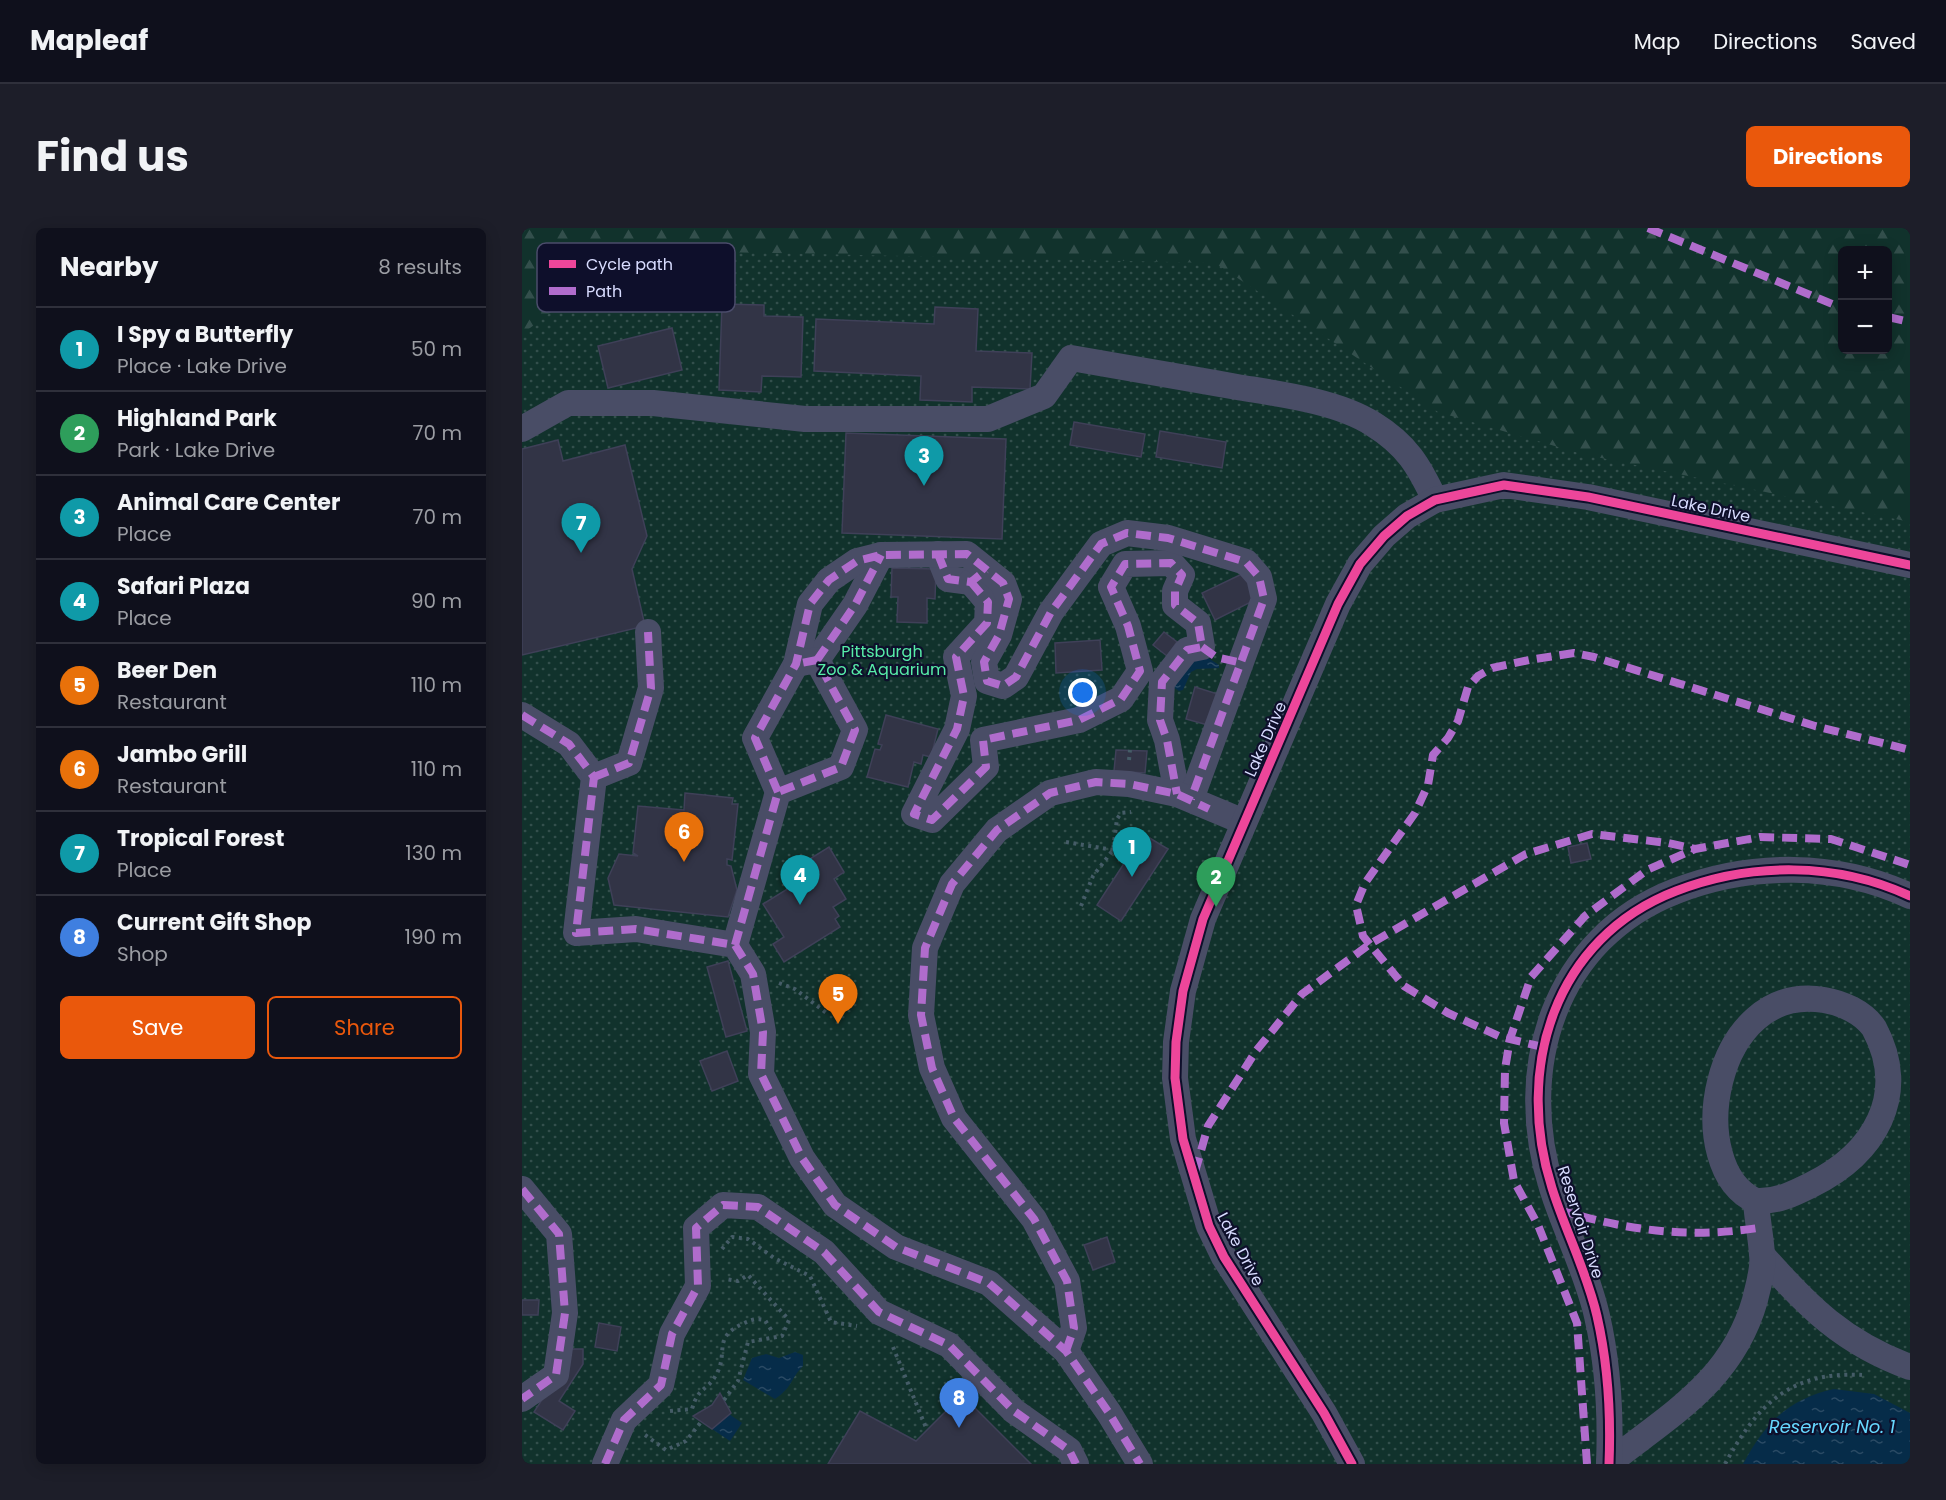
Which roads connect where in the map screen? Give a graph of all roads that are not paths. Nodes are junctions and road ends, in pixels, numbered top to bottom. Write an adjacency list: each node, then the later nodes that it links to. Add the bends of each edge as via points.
1 (522, 429): 2 (street, via 568,403 653,403 806,418 988,419 1044,396 1071,358 1288,396 1345,412 1372,423 1401,446 1418,464)
2 (1435, 500): 4 (street, Lake Drive, via 1504,485 1538,489 1588,496); 14 (street, Lake Drive, via 1407,516 1360,564 1338,604)
3 (881, 555): 5 (street, via 967,554); 8 (street, via 855,605); 8 (street, via 857,561 829,580 810,604)
4 (1910, 566)
5 (978, 576): 7 (street, via 988,602 987,623 956,657 964,696 957,729 914,814 932,820 986,767 983,740 1078,720 1121,699 1140,671 1128,627 1111,587 1125,564 1171,563 1182,575 1175,591 1175,605 1198,623); 9 (street, via 1003,583 1010,599 999,636 984,663 987,681 1003,686 1016,677 1051,612 1101,544 1127,533 1168,538 1246,562 1259,577 1264,599)
6 (648, 632): 11 (street, via 651,688 629,763)
7 (1202, 647): 9 (street, via 1216,657); 13 (street, via 1187,651 1162,682 1160,720)
8 (806, 662): 12 (street, via 755,738); 12 (street, via 855,730 842,767)
9 (1242, 663): 13 (street)
10 (522, 715): 11 (street, via 569,744)
11 (594, 777): 16 (street, via 576,933 636,929)
12 (778, 792): 16 (street)
13 (1193, 801): 14 (street); 20 (street, via 1129,784 1096,782 1050,793 997,830 952,884 925,948 921,1015 933,1068 954,1118 1034,1219 1067,1281 1074,1328)
14 (1244, 822): 27 (street, Lake Drive, via 1203,919 1183,990 1175,1069 1180,1119 1209,1226 1224,1257 1324,1413)
15 (1910, 896): 23 (street, Reservoir Drive, via 1861,879 1813,870 1768,870 1698,882 1633,912 1605,933 1560,995 1548,1025 1541,1060 1537,1094 1539,1131 1551,1186 1597,1314 1608,1385)
16 (735, 945): 20 (street, via 753,974 763,1032 761,1074 802,1158 835,1205 897,1247 989,1283)
17 (522, 1189): 22 (street, via 559,1234 564,1313 556,1375)
18 (1756, 1201): 18 (street, via 1774,1201 1844,1166 1859,1154 1884,1118 1892,1094 1892,1072 1885,1046 1871,1025 1853,1009 1812,998 1789,1000 1767,1008 1740,1033 1726,1059 1716,1143 1725,1170 1738,1190); 19 (street, Reservoir Drive)
19 (1763, 1256): 21 (street, via 1828,1324); 23 (street, Reservoir Drive, via 1750,1316 1722,1368)
20 (1066, 1351): 26 (street)
21 (1897, 1369)
22 (522, 1400)
23 (1609, 1463)
24 (605, 1464): 25 (street, via 624,1420 661,1385 672,1334 698,1286 696,1228 723,1205 758,1207 824,1252 879,1312 949,1345 1014,1411 1069,1450)
25 (1076, 1464)
26 (1140, 1464)
27 (1352, 1464)

